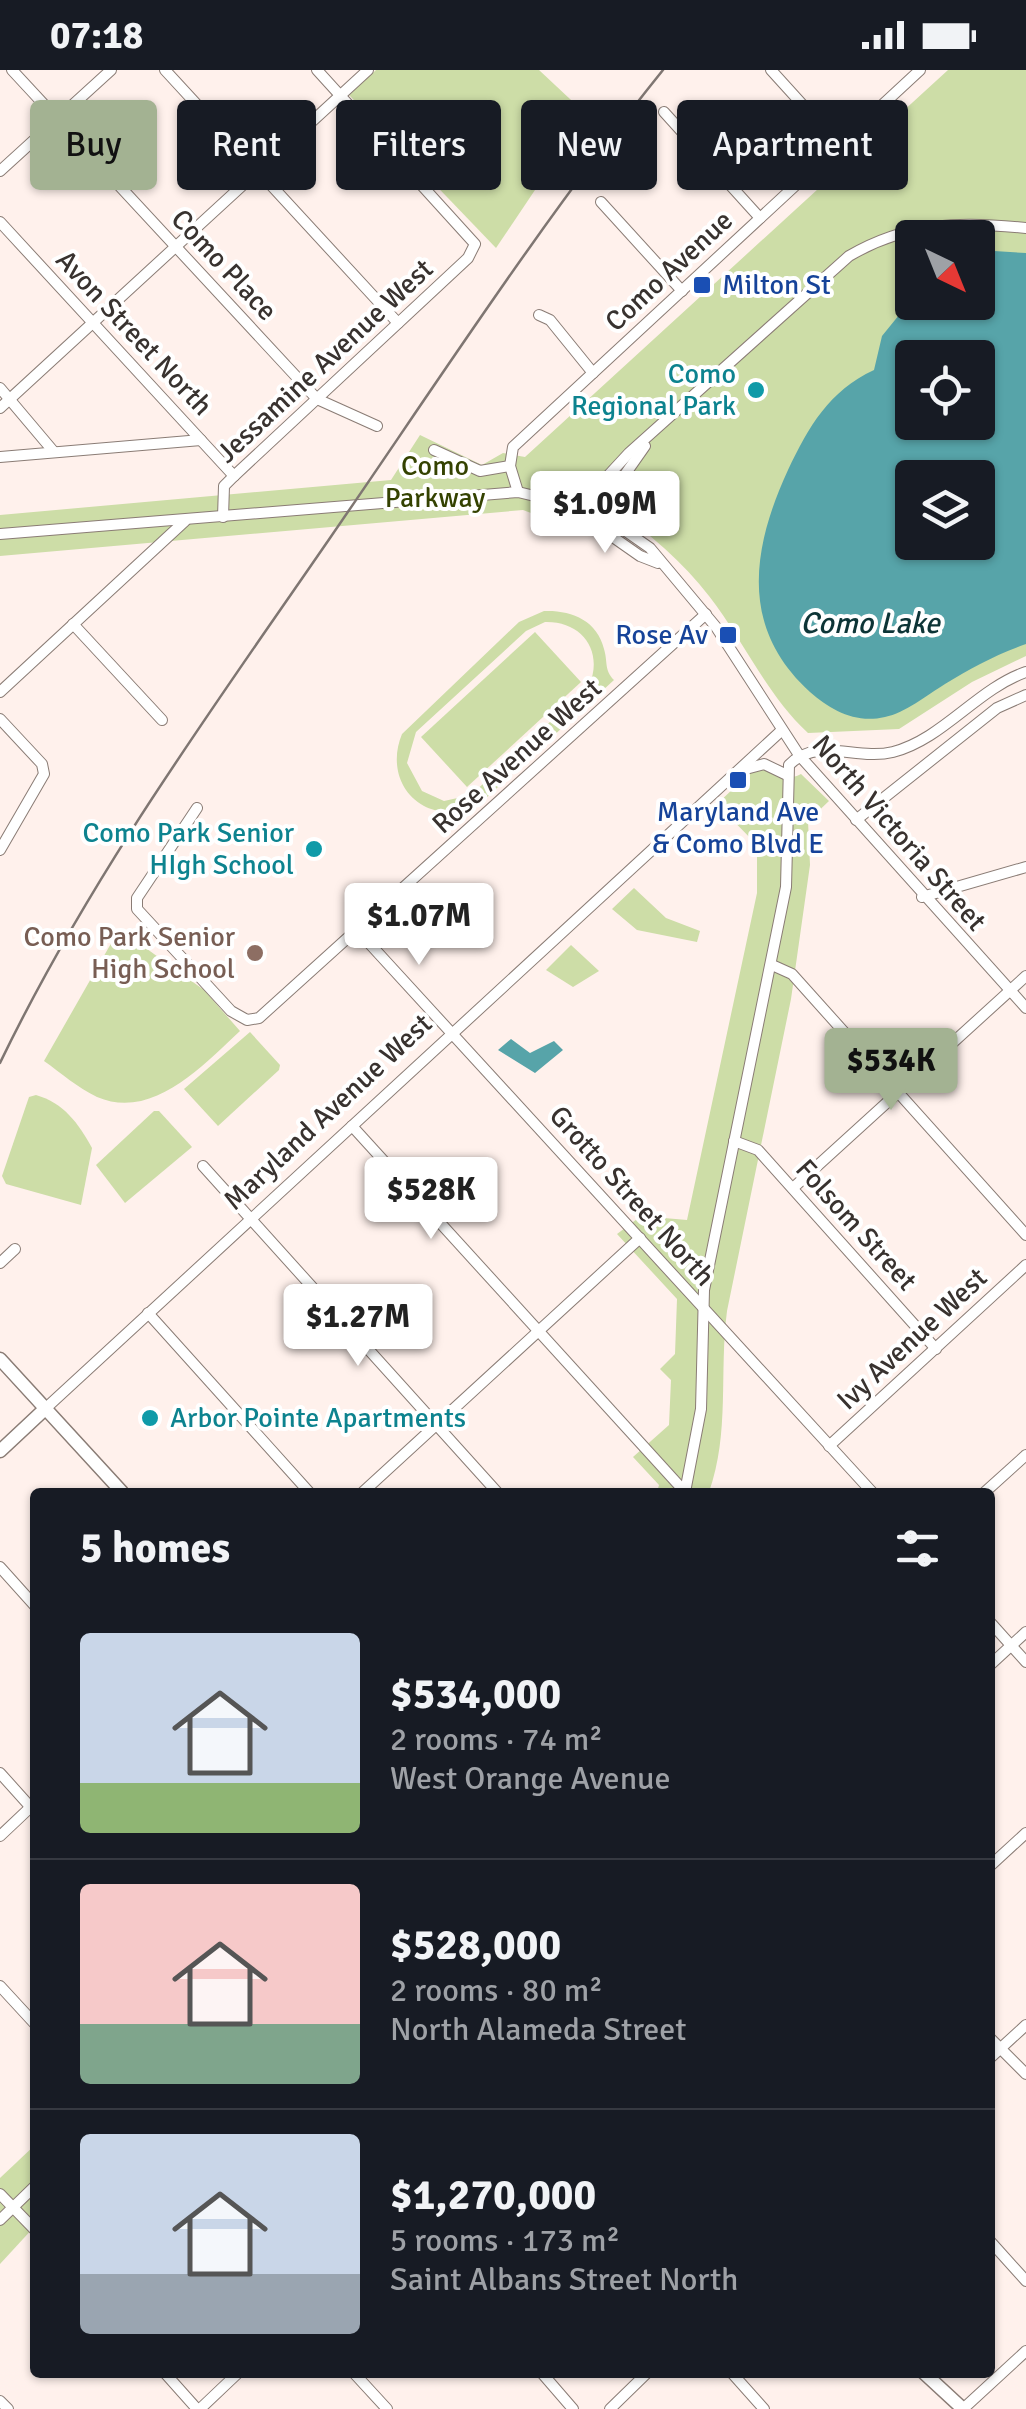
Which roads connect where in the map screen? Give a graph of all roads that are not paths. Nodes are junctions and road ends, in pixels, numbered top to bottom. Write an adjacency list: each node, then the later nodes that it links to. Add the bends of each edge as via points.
1 (12, 70): 9 (street, Como Place)
2 (111, 70): 10 (street)
3 (165, 70): 11 (street)
4 (316, 70): 8 (street)
5 (368, 70): 8 (street)
6 (771, 70): 12 (street)
7 (918, 71): 13 (street, Como Avenue)
8 (341, 96): 15 (street); 30 (street, Jessamine Avenue West, via 475,244)
9 (40, 100)
10 (78, 100)
11 (193, 100)
12 (798, 100)
13 (887, 100)
14 (664, 112): 23 (street)
15 (316, 119)
16 (30, 144): 17 (street)
17 (0, 171)
18 (124, 190): 26 (street, Como Place)
19 (237, 190): 26 (street)
20 (276, 190): 30 (street)
21 (790, 190): 23 (street, Como Avenue)
22 (601, 202): 27 (street)
23 (760, 218): 27 (street, Como Avenue)
24 (0, 222): 29 (street, Avon Street North)
25 (1026, 228): 37 (street, via 943,223 865,247 823,276)
26 (176, 246): 29 (street); 34 (street, Como Place)
27 (682, 290): 31 (street, Como Avenue)
28 (539, 315): 31 (street)
29 (93, 323): 33 (street); 38 (street, Avon Street North)
30 (398, 323): 34 (street, Jessamine Avenue West)
31 (593, 373): 42 (street, Como Avenue, via 513,447)
32 (0, 388): 33 (street)
33 (10, 399): 35 (street); 40 (street)
34 (316, 400): 36 (street, Como Place); 43 (street, Jessamine Avenue West)
35 (0, 408)
36 (377, 426)
37 (651, 436): 44 (street); 46 (street, via 603,480)
38 (202, 440): 40 (street); 43 (street, Avon Street North)
39 (434, 450): 42 (street, via 480,471)
40 (54, 452): 41 (street)
41 (0, 458)
42 (510, 466): 45 (street)
43 (234, 476): 47 (street, Jessamine Avenue West, via 224,486)
44 (620, 478): 46 (street); 49 (street, via 613,504)
45 (518, 492): 46 (street, North Victoria Street); 47 (street)
46 (590, 511): 49 (street, North Victoria Street); 51 (street, via 591,522)
47 (224, 517): 48 (street)
48 (185, 521): 50 (street); 53 (street)
49 (624, 528): 51 (street, North Victoria Street)
50 (0, 534)
51 (658, 563): 52 (street, North Victoria Street)
52 (706, 614): 59 (street, North Victoria Street); 68 (street, Rose Avenue West)
53 (73, 624): 55 (street); 58 (street)
54 (1026, 672): 60 (street, via 906,748 874,755 812,749)
55 (0, 692)
56 (1026, 695): 64 (street, via 997,708)
57 (0, 720): 65 (street, via 44,774)
58 (162, 720)
59 (781, 731): 60 (street, North Victoria Street); 61 (street, Maryland Avenue West)
60 (799, 755): 62 (street); 64 (street, North Victoria Street)
61 (736, 772): 62 (street, via 764,764); 73 (street, Maryland Avenue West)
62 (786, 775): 69 (street, via 789,857)
63 (197, 808): 68 (street, Rose Avenue West, via 137,898 138,909 239,1018 259,1018 276,1006)
64 (856, 820): 67 (street, North Victoria Street)
65 (0, 850)
66 (1026, 868): 67 (street)
67 (922, 897): 71 (street, North Victoria Street)
68 (358, 931): 73 (street, Grotto Street North)
69 (772, 966): 74 (street, via 792,974); 76 (street)
70 (1026, 976): 71 (street)
71 (1010, 991): 72 (street, North Victoria Street); 74 (street)
72 (1026, 1008)
73 (450, 1032): 75 (street, Maryland Avenue West); 81 (street, Grotto Street North)
74 (899, 1091): 78 (street); 80 (street)
75 (352, 1126): 79 (street, Maryland Avenue West); 87 (street)
76 (734, 1142): 78 (street, Folsom Street, via 758,1150); 85 (street)
77 (203, 1166): 79 (street)
78 (793, 1188): 88 (street, Folsom Street)
79 (250, 1220): 86 (street, Maryland Avenue West); 91 (street)
80 (1026, 1235)
81 (640, 1238): 85 (street, Grotto Street North); 87 (street)
82 (15, 1248): 83 (street)
83 (0, 1263)
84 (1026, 1265): 88 (street, Ivy Avenue West)
85 (703, 1307): 92 (street, Grotto Street North); 100 (street, via 700,1420)
86 (148, 1314): 90 (street, Maryland Avenue West); 96 (street)
87 (539, 1331): 91 (street); 99 (street)
88 (936, 1348): 92 (street, Ivy Avenue West)
89 (0, 1359): 90 (main road)
90 (46, 1408): 93 (main road, Maryland Avenue West); 95 (main road)
91 (436, 1425): 97 (street); 98 (street)
92 (830, 1446): 101 (street, Grotto Street North)
93 (0, 1451)
94 (1026, 1455): 102 (street)
95 (118, 1488)
96 (304, 1488)
97 (367, 1488)
98 (492, 1488)
99 (681, 1488)
100 (686, 1488)
101 (868, 1488)
102 (989, 1488)
103 (0, 1567): 104 (street)
104 (30, 1600)
105 (995, 1627): 107 (street)
106 (1026, 1632): 107 (street)
107 (1011, 1645): 108 (street); 109 (street)
108 (995, 1659)
109 (1026, 1662)
110 (0, 1773): 111 (street)
111 (30, 1803)
112 (30, 1810): 114 (street)
113 (1026, 1833): 115 (street)
114 (0, 1836)
115 (995, 1861)
116 (0, 1986): 117 (street)
117 (30, 2019)
118 (1026, 2025): 120 (street)
119 (995, 2043): 120 (street)
120 (1001, 2048): 121 (street); 122 (street)
121 (995, 2053)
122 (1026, 2074)
123 (30, 2191): 125 (street)
124 (0, 2194): 125 (street)
125 (13, 2208): 126 (street); 127 (street)
126 (0, 2220)
127 (30, 2225)
128 (995, 2247): 129 (street)
129 (1026, 2281)
130 (1026, 2350): 146 (street)
131 (170, 2378): 141 (street)
132 (232, 2378): 141 (street)
133 (359, 2378): 142 (street)
134 (546, 2378): 143 (street)
135 (642, 2378): 144 (street)
136 (736, 2378): 145 (street)
137 (928, 2378): 139 (main road)
138 (0, 2401): 140 (street)
139 (949, 2404): 146 (main road)
140 (8, 2409)
141 (198, 2409)
142 (387, 2409)
143 (574, 2409)
144 (610, 2409)
145 (764, 2409)
146 (963, 2409)

